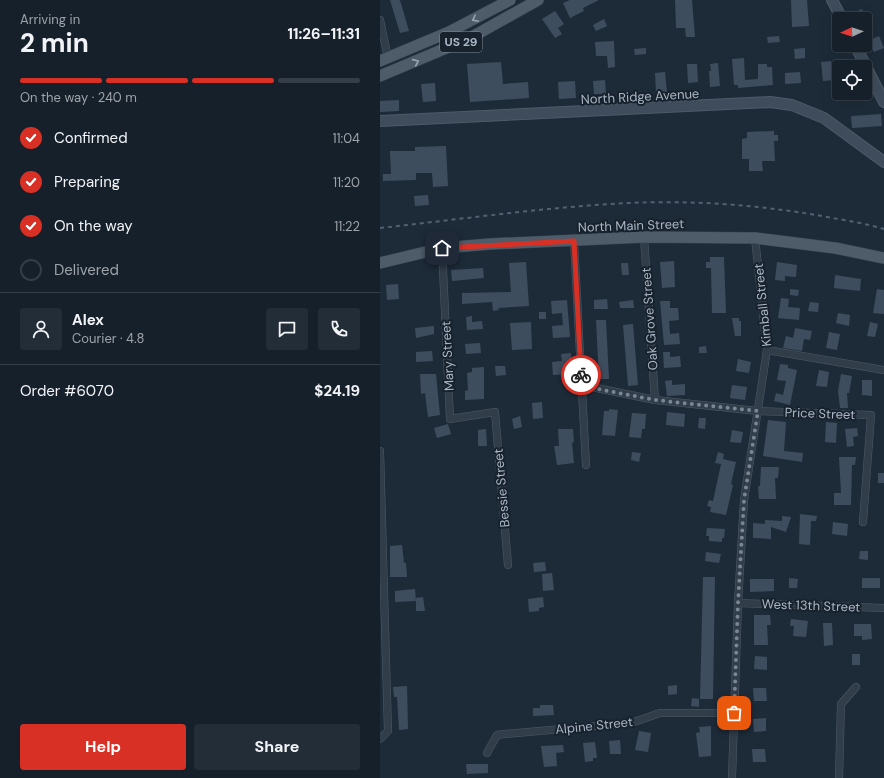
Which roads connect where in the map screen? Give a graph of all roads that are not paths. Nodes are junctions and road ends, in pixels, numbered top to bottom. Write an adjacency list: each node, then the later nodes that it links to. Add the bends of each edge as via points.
1 (510, 0): 7 (main road, US 29, one-way to 7, via 449,32)
2 (538, 0): 8 (main road, US 29, one-way to 2, via 470,38)
3 (832, 0): 4 (street)
4 (838, 12)
5 (380, 20): 7 (street)
6 (859, 52): 9 (street)
7 (384, 59)
8 (380, 76)
9 (884, 102)
10 (380, 121): 11 (street, North Ridge Avenue, via 770,102 792,105 824,118)
11 (884, 162)
12 (644, 237): 13 (main road, North Main Street); 14 (main road, North Main Street); 21 (street, Oak Grove Street)
13 (755, 238): 16 (main road, North Main Street, via 835,248); 18 (street, Kimball Street)
14 (574, 241): 15 (main road, North Main Street); 20 (street)
15 (442, 248): 17 (main road, North Main Street); 23 (street, Mary Street, via 450,419)
16 (884, 258)
17 (380, 263)
18 (767, 350): 19 (street); 22 (street, Kimball Street)
19 (884, 370)
20 (582, 386): 21 (street); 25 (street)
21 (655, 400): 22 (street)
22 (758, 411): 26 (street, Price Street, via 870,415); 28 (street, Kimball Street, via 744,500)
23 (494, 412): 27 (street, Bessie Street)
24 (380, 451): 32 (street, via 388,731)
25 (586, 465)
26 (863, 522)
27 (508, 565)
28 (738, 603): 29 (street, West 13th Street); 31 (street, Kimball Street)
29 (884, 608)
30 (856, 687): 35 (street, via 841,704)
31 (734, 713): 33 (street, Alpine Street, via 660,713 631,723 497,735); 34 (street, Kimball Street)
32 (380, 739)
33 (487, 752)
34 (732, 778)
35 (839, 778)

